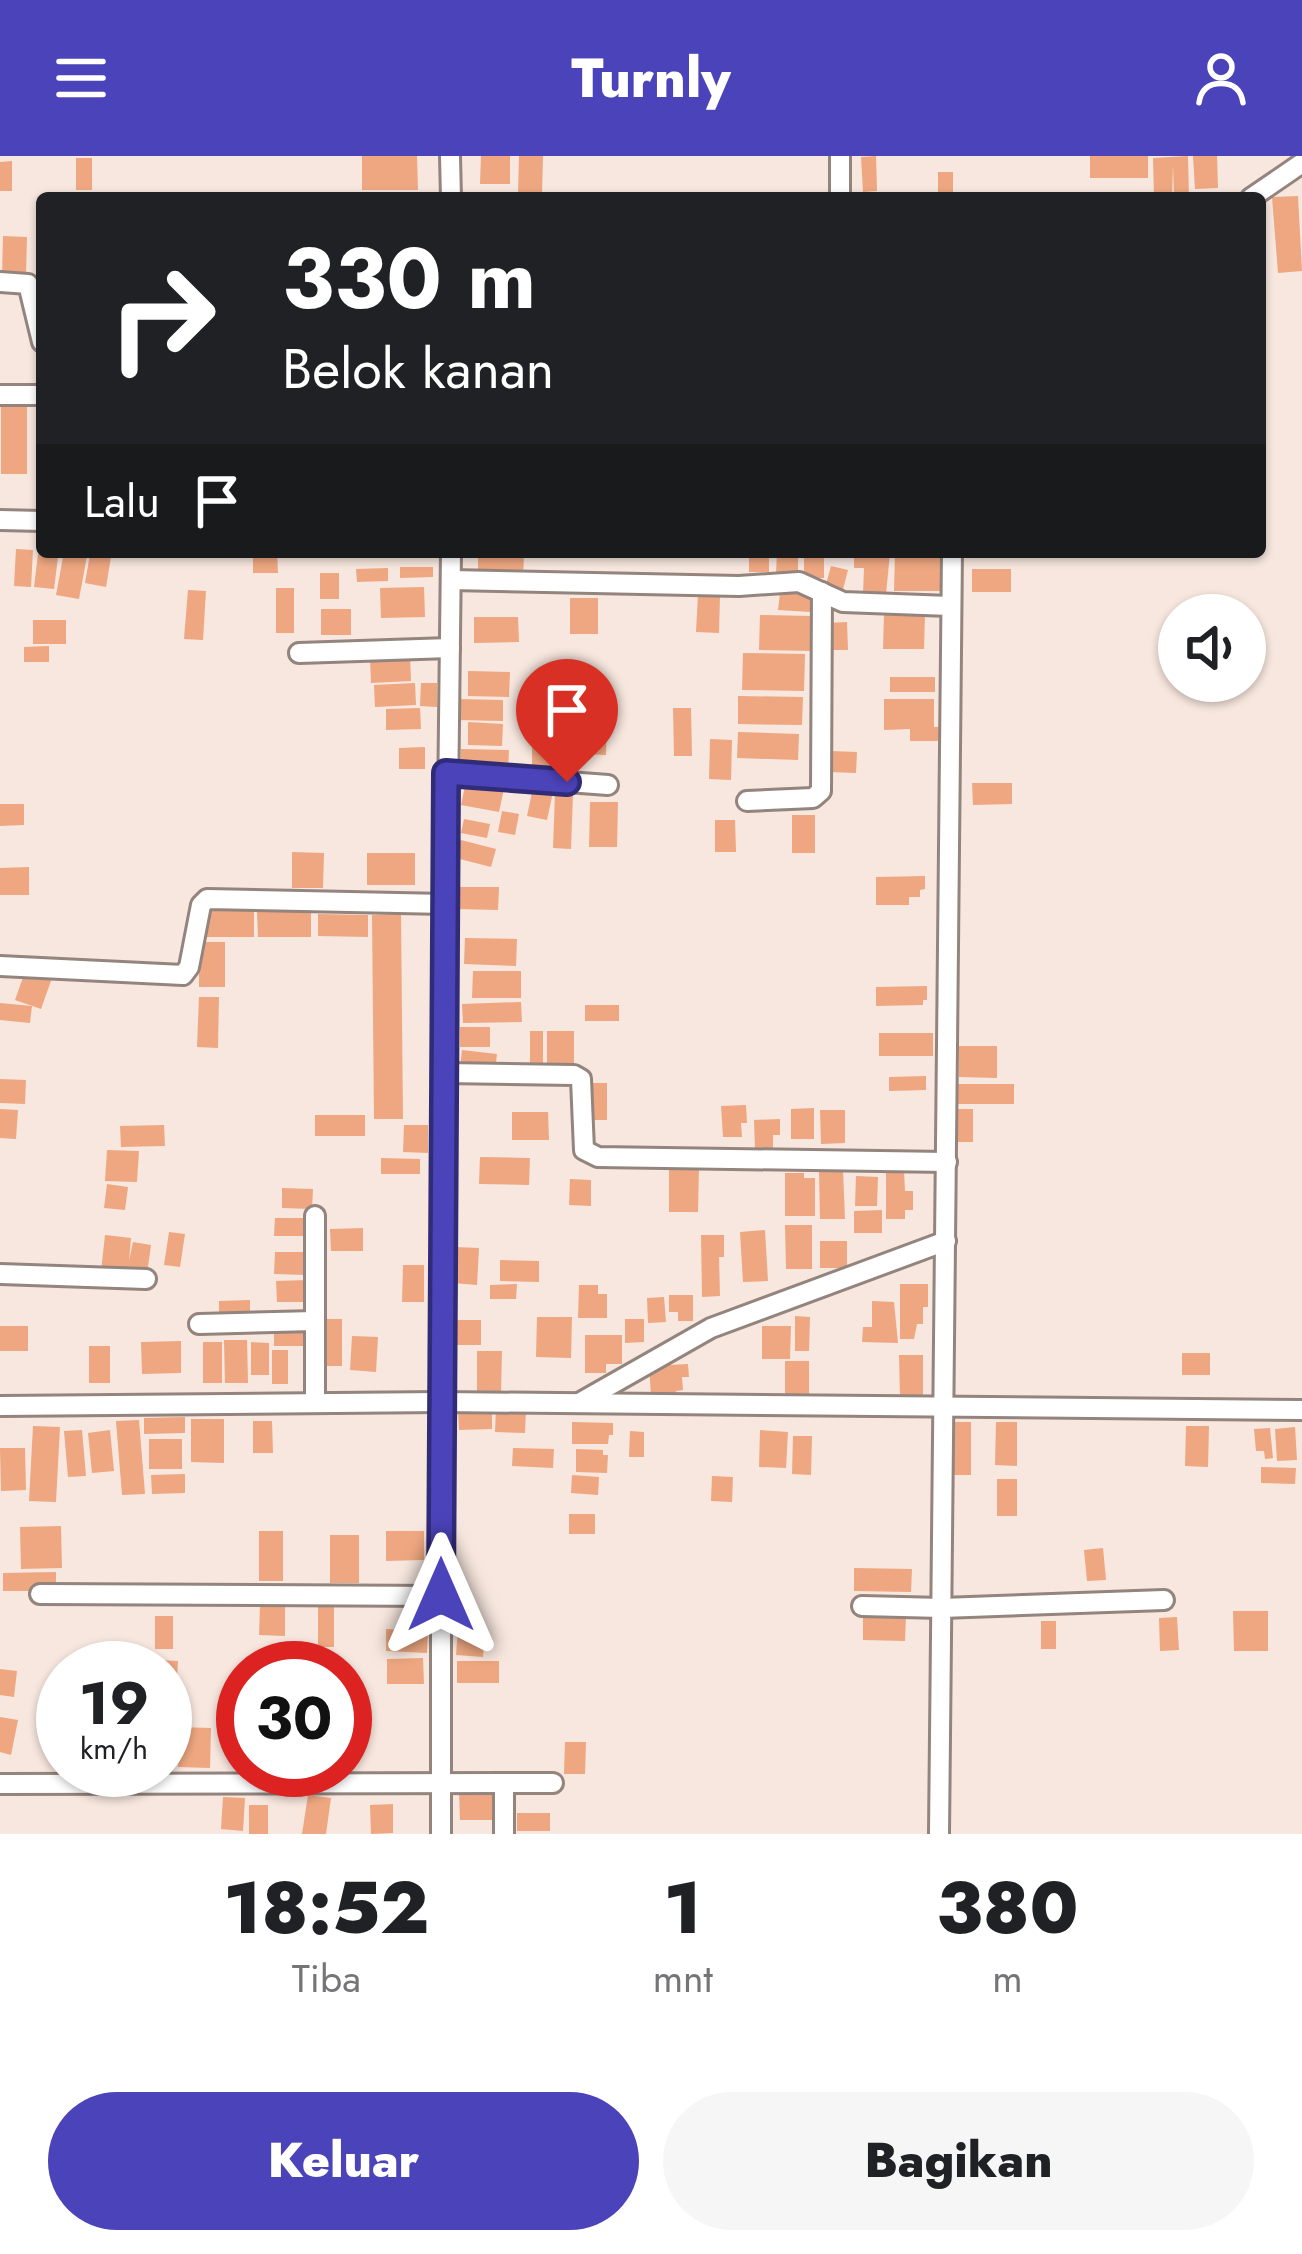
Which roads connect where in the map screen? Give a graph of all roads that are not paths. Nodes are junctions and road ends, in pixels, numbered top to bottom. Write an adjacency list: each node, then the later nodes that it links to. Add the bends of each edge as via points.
1 (451, 156): 4 (street)
2 (840, 156): 5 (street)
3 (1302, 163): 6 (street)
4 (451, 192)
5 (840, 192)
6 (1260, 192)
7 (0, 282): 8 (street, via 28,284)
8 (36, 317)
9 (0, 394): 10 (street)
10 (36, 395)
11 (0, 520): 12 (street)
12 (36, 521)
13 (452, 558): 15 (street)
14 (952, 558): 17 (street)
15 (451, 580): 16 (street, via 800,582); 18 (street)
16 (822, 592): 17 (street, via 843,602); 22 (street, via 821,791)
17 (950, 606): 26 (street)
18 (449, 649): 19 (street); 20 (street)
19 (299, 653)
20 (446, 773): 21 (street); 23 (street)
21 (608, 785)
22 (747, 801)
23 (446, 904): 24 (street, via 207,899 183,974); 25 (street)
24 (0, 966)
25 (444, 1073): 26 (street, via 581,1079 584,1150 598,1157); 33 (street)
26 (947, 1162): 28 (street)
27 (314, 1216): 31 (street)
28 (946, 1241): 35 (street, via 711,1328); 37 (street)
29 (0, 1274): 30 (street)
30 (146, 1280)
31 (314, 1321): 32 (street); 34 (street)
32 (199, 1324)
33 (441, 1402): 34 (street); 35 (street); 40 (street)
34 (315, 1403): 36 (street)
35 (578, 1403): 37 (street)
36 (0, 1406)
37 (944, 1406): 38 (street); 43 (street)
38 (1302, 1410)
39 (40, 1594): 40 (street)
40 (441, 1595): 47 (street)
41 (1164, 1600): 43 (street)
42 (862, 1606): 43 (street)
43 (942, 1609): 50 (street)
44 (553, 1783): 46 (street)
45 (0, 1784): 47 (street)
46 (504, 1784): 47 (street); 49 (street)
47 (442, 1785): 48 (street)
48 (441, 1834)
49 (504, 1834)
50 (939, 1834)

